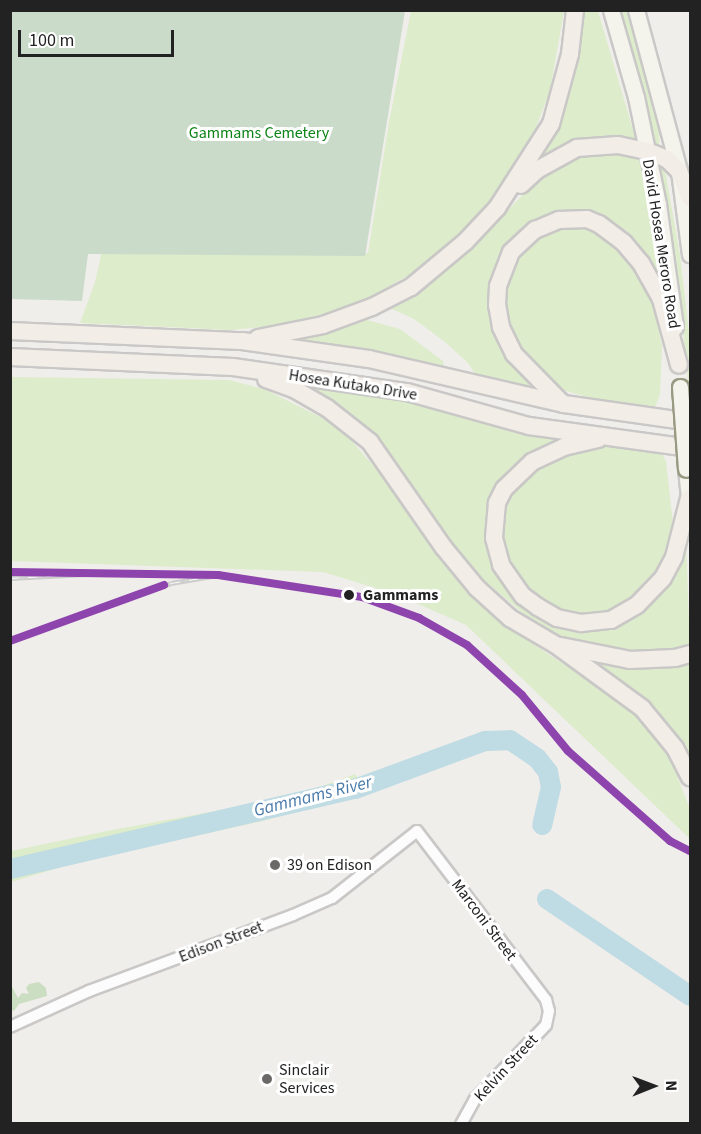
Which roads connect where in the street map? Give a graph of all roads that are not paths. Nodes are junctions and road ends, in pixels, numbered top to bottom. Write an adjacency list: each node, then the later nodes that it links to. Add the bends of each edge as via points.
1 (575, 10): 7 (main road, via 570,54 551,124)
2 (611, 10): 4 (main road, David Hosea Meroro Road)
3 (636, 10): 5 (main road, David Hosea Meroro Road)
4 (647, 151): 5 (main road, via 667,159); 7 (main road, via 618,145 577,148 537,170); 12 (main road, David Hosea Meroro Road, via 658,204)
5 (679, 171): 6 (main road); 8 (main road, David Hosea Meroro Road)
6 (690, 198)
7 (497, 208): 10 (main road, via 435,269 372,307 305,329)
8 (690, 254)
9 (10, 331): 10 (main road, Hosea Kutako Drive)
10 (242, 341): 14 (main road, Hosea Kutako Drive, via 369,359)
11 (10, 357): 13 (main road, Hosea Kutako Drive)
12 (679, 365): 14 (main road, via 661,299 641,263 624,243 599,224 586,219 559,220 535,230 511,252 498,286 497,305 501,327 514,354); 18 (main road, David Hosea Meroro Road, bridge)
13 (233, 367): 16 (main road, Hosea Kutako Drive, via 407,392 529,426); 20 (main road, via 294,389 342,418 370,442 477,588 510,618)
14 (564, 404): 15 (main road, Hosea Kutako Drive)
15 (690, 422)
16 (616, 436): 17 (main road, Hosea Kutako Drive); 18 (main road, via 550,453 532,462 504,489 494,521 495,549 501,565 524,596 553,617 565,620 597,623 620,616 638,605 663,578 680,538)
17 (690, 448)
18 (689, 498): 19 (main road, David Hosea Meroro Road)
19 (690, 517)
20 (555, 645): 21 (main road, via 630,660); 22 (main road, via 642,708 675,748)
21 (690, 654)
22 (690, 777)
23 (417, 831): 24 (street, Marconi Street, via 546,1000); 25 (street, Edison Street, via 324,902 89,991)
24 (549, 1011): 26 (street, Kelvin Street, via 546,1025 475,1100)
25 (10, 1027)
26 (461, 1124)

